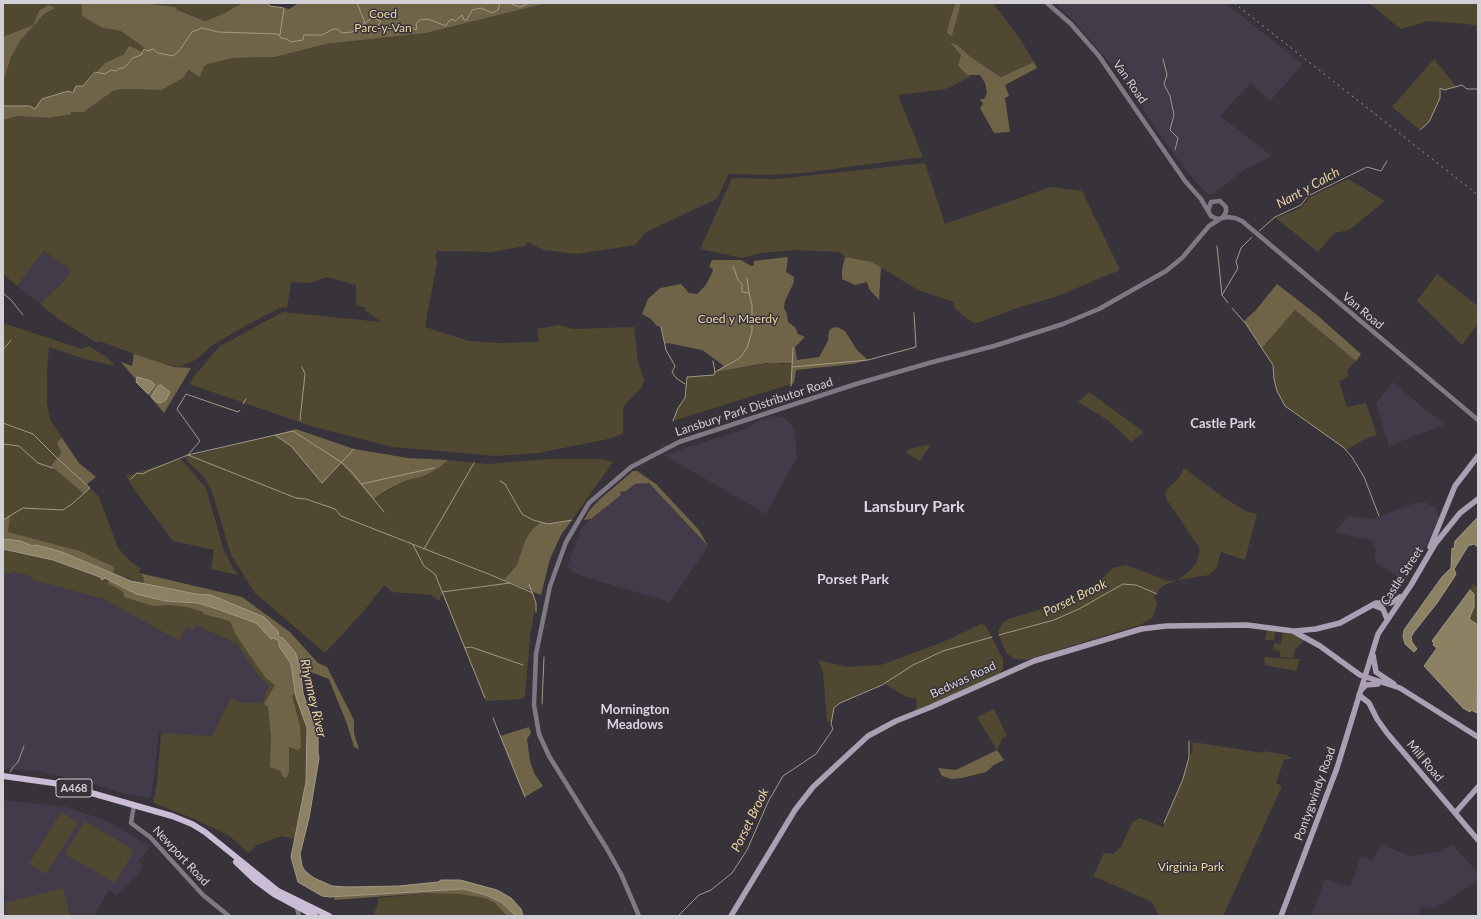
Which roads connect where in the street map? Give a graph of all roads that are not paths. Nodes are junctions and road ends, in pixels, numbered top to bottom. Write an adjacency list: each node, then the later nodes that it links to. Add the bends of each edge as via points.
1 (1047, 3): 2 (street, Van Road, via 1071,24 1099,56 1185,181)
2 (1201, 199): 3 (street); 5 (street, Van Road)
3 (1213, 201): 4 (street, via 1222,202); 5 (street, via 1209,204)
4 (1227, 210): 6 (street); 7 (street, Van Road)
5 (1208, 212): 6 (street, via 1213,218); 8 (street)
6 (1221, 218): 7 (street, Van Road); 8 (street, Lansbury Park Distributor Road)
7 (1235, 218): 9 (street, Van Road, via 1270,244)
8 (1209, 226): 39 (street, Lansbury Park Distributor Road, via 1170,268 1099,309 1063,324 994,346 856,384 679,442 631,467 589,503 566,542 550,586 536,654 534,705 539,734 548,756 607,849)
9 (1478, 420)
10 (1478, 456): 12 (main road, via 1459,480)
11 (1478, 499): 13 (main road, Castle Street)
12 (1444, 513): 13 (main road, via 1450,519); 14 (main road)
13 (1458, 516): 14 (main road, Castle Street)
14 (1426, 557): 15 (main road, Castle Street)
15 (1405, 593): 16 (main road, via 1391,603 1378,602); 17 (main road, Castle Street)
16 (1371, 605): 17 (main road, via 1381,607); 18 (main road, via 1343,622)
17 (1387, 619): 21 (main road, Castle Street, via 1378,634)
18 (1316, 629): 19 (main road); 20 (main road, via 1314,635)
19 (1293, 631): 20 (main road); 40 (main road, Bedwas Road, via 1247,625 1141,629 1034,661 876,731 858,744 809,792 795,810)
20 (1320, 646): 22 (main road)
21 (1373, 651): 23 (main road, Castle Street); 24 (main road, via 1375,670)
22 (1354, 672): 23 (main road); 27 (main road)
23 (1365, 677): 24 (main road); 25 (main road); 27 (main road, Pontygwindy Road)
24 (1386, 680): 26 (main road)
25 (1389, 686): 26 (main road); 27 (main road, via 1370,684)
26 (1400, 688): 28 (main road)
27 (1360, 693): 32 (main road, Mill Road, via 1369,703 1386,733); 41 (main road, Pontygwindy Road, via 1336,768)
28 (1478, 737)
29 (3, 776): 31 (main road, Newport Road / A468, via 60,784)
30 (1478, 787): 32 (main road)
31 (134, 805): 34 (main road, Newport Road / A468, via 192,824); 36 (street, Newport Road, via 131,823 150,837 200,892)
32 (1455, 813): 33 (main road, Mill Road)
33 (1478, 840)
34 (223, 847): 35 (main road, Newport Road / A468); 35 (main road, Newport Road, via 260,885)
35 (304, 912): 37 (main road, Newport Road); 38 (main road, Newport Road / A468)
36 (229, 916)
37 (315, 916)
38 (329, 916)
39 (639, 916)
40 (731, 916)
41 (1281, 916)

